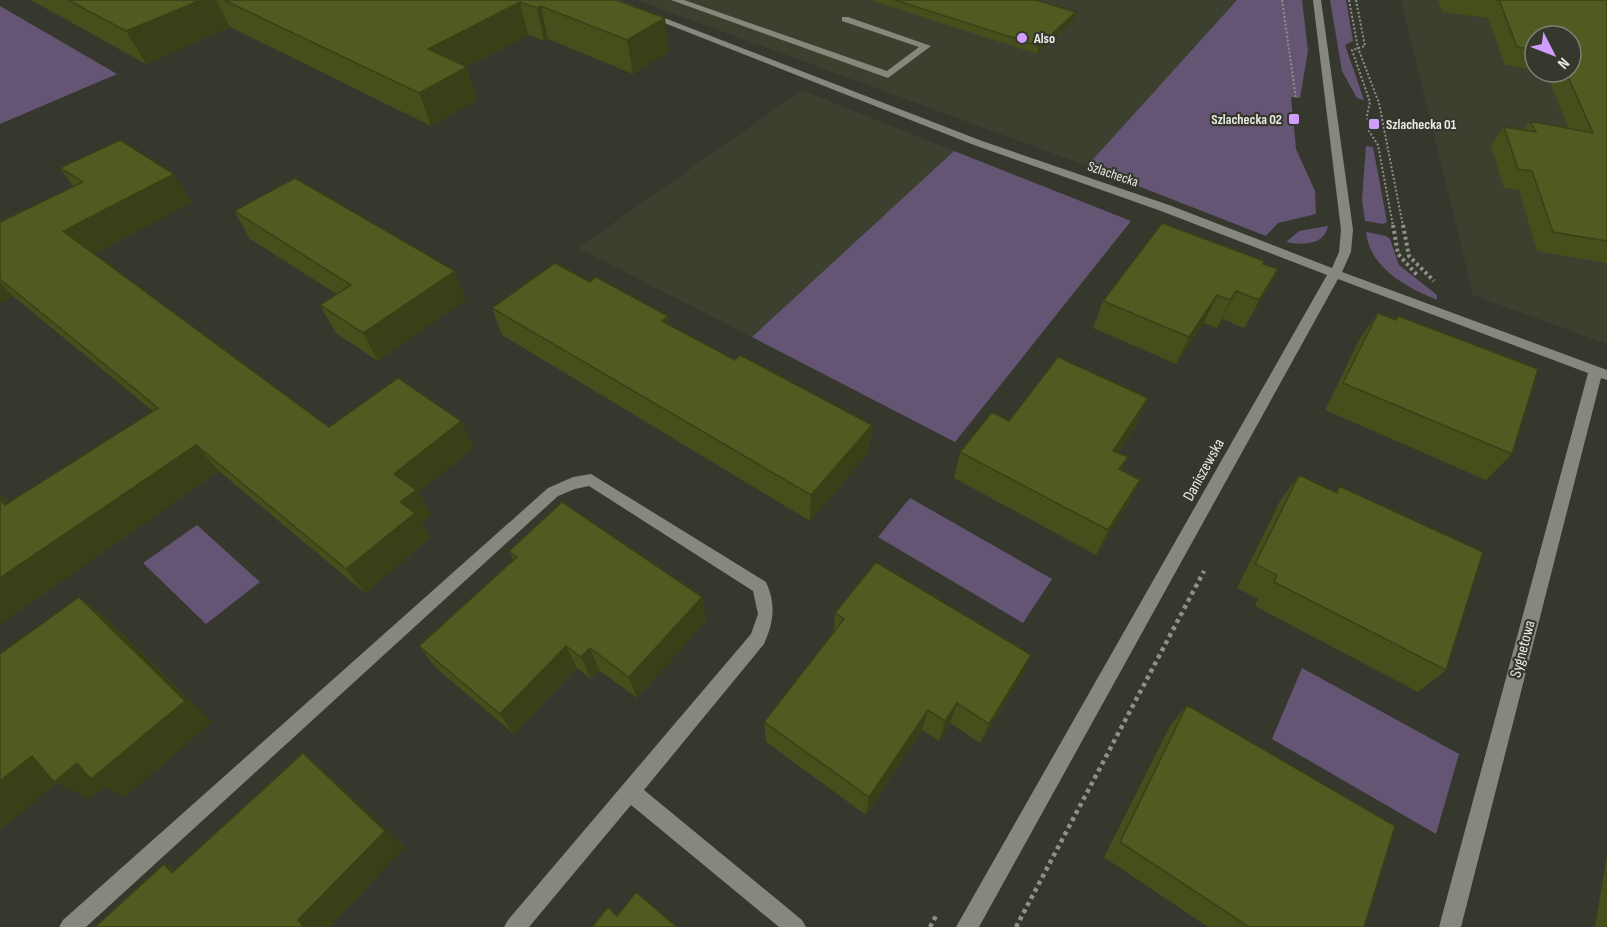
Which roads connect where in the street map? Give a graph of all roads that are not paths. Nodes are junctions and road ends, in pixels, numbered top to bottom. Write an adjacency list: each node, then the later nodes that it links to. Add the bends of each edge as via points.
1 (610, 0): 5 (street, Szlachecka, via 978,142)
2 (675, 0): 4 (street, via 888,75 926,46)
3 (1317, 0): 5 (street, Daniszewska, via 1347,230 1345,252)
4 (844, 19)
5 (1335, 273): 6 (street, Szlachecka); 11 (street, Daniszewska)
6 (1602, 373): 12 (street, Sygnetowa)
7 (630, 792): 8 (street, via 758,638 766,614 760,587 591,480 553,492); 9 (street); 10 (street)
8 (70, 927)
9 (515, 927)
10 (795, 927)
11 (967, 927)
12 (1450, 927)

